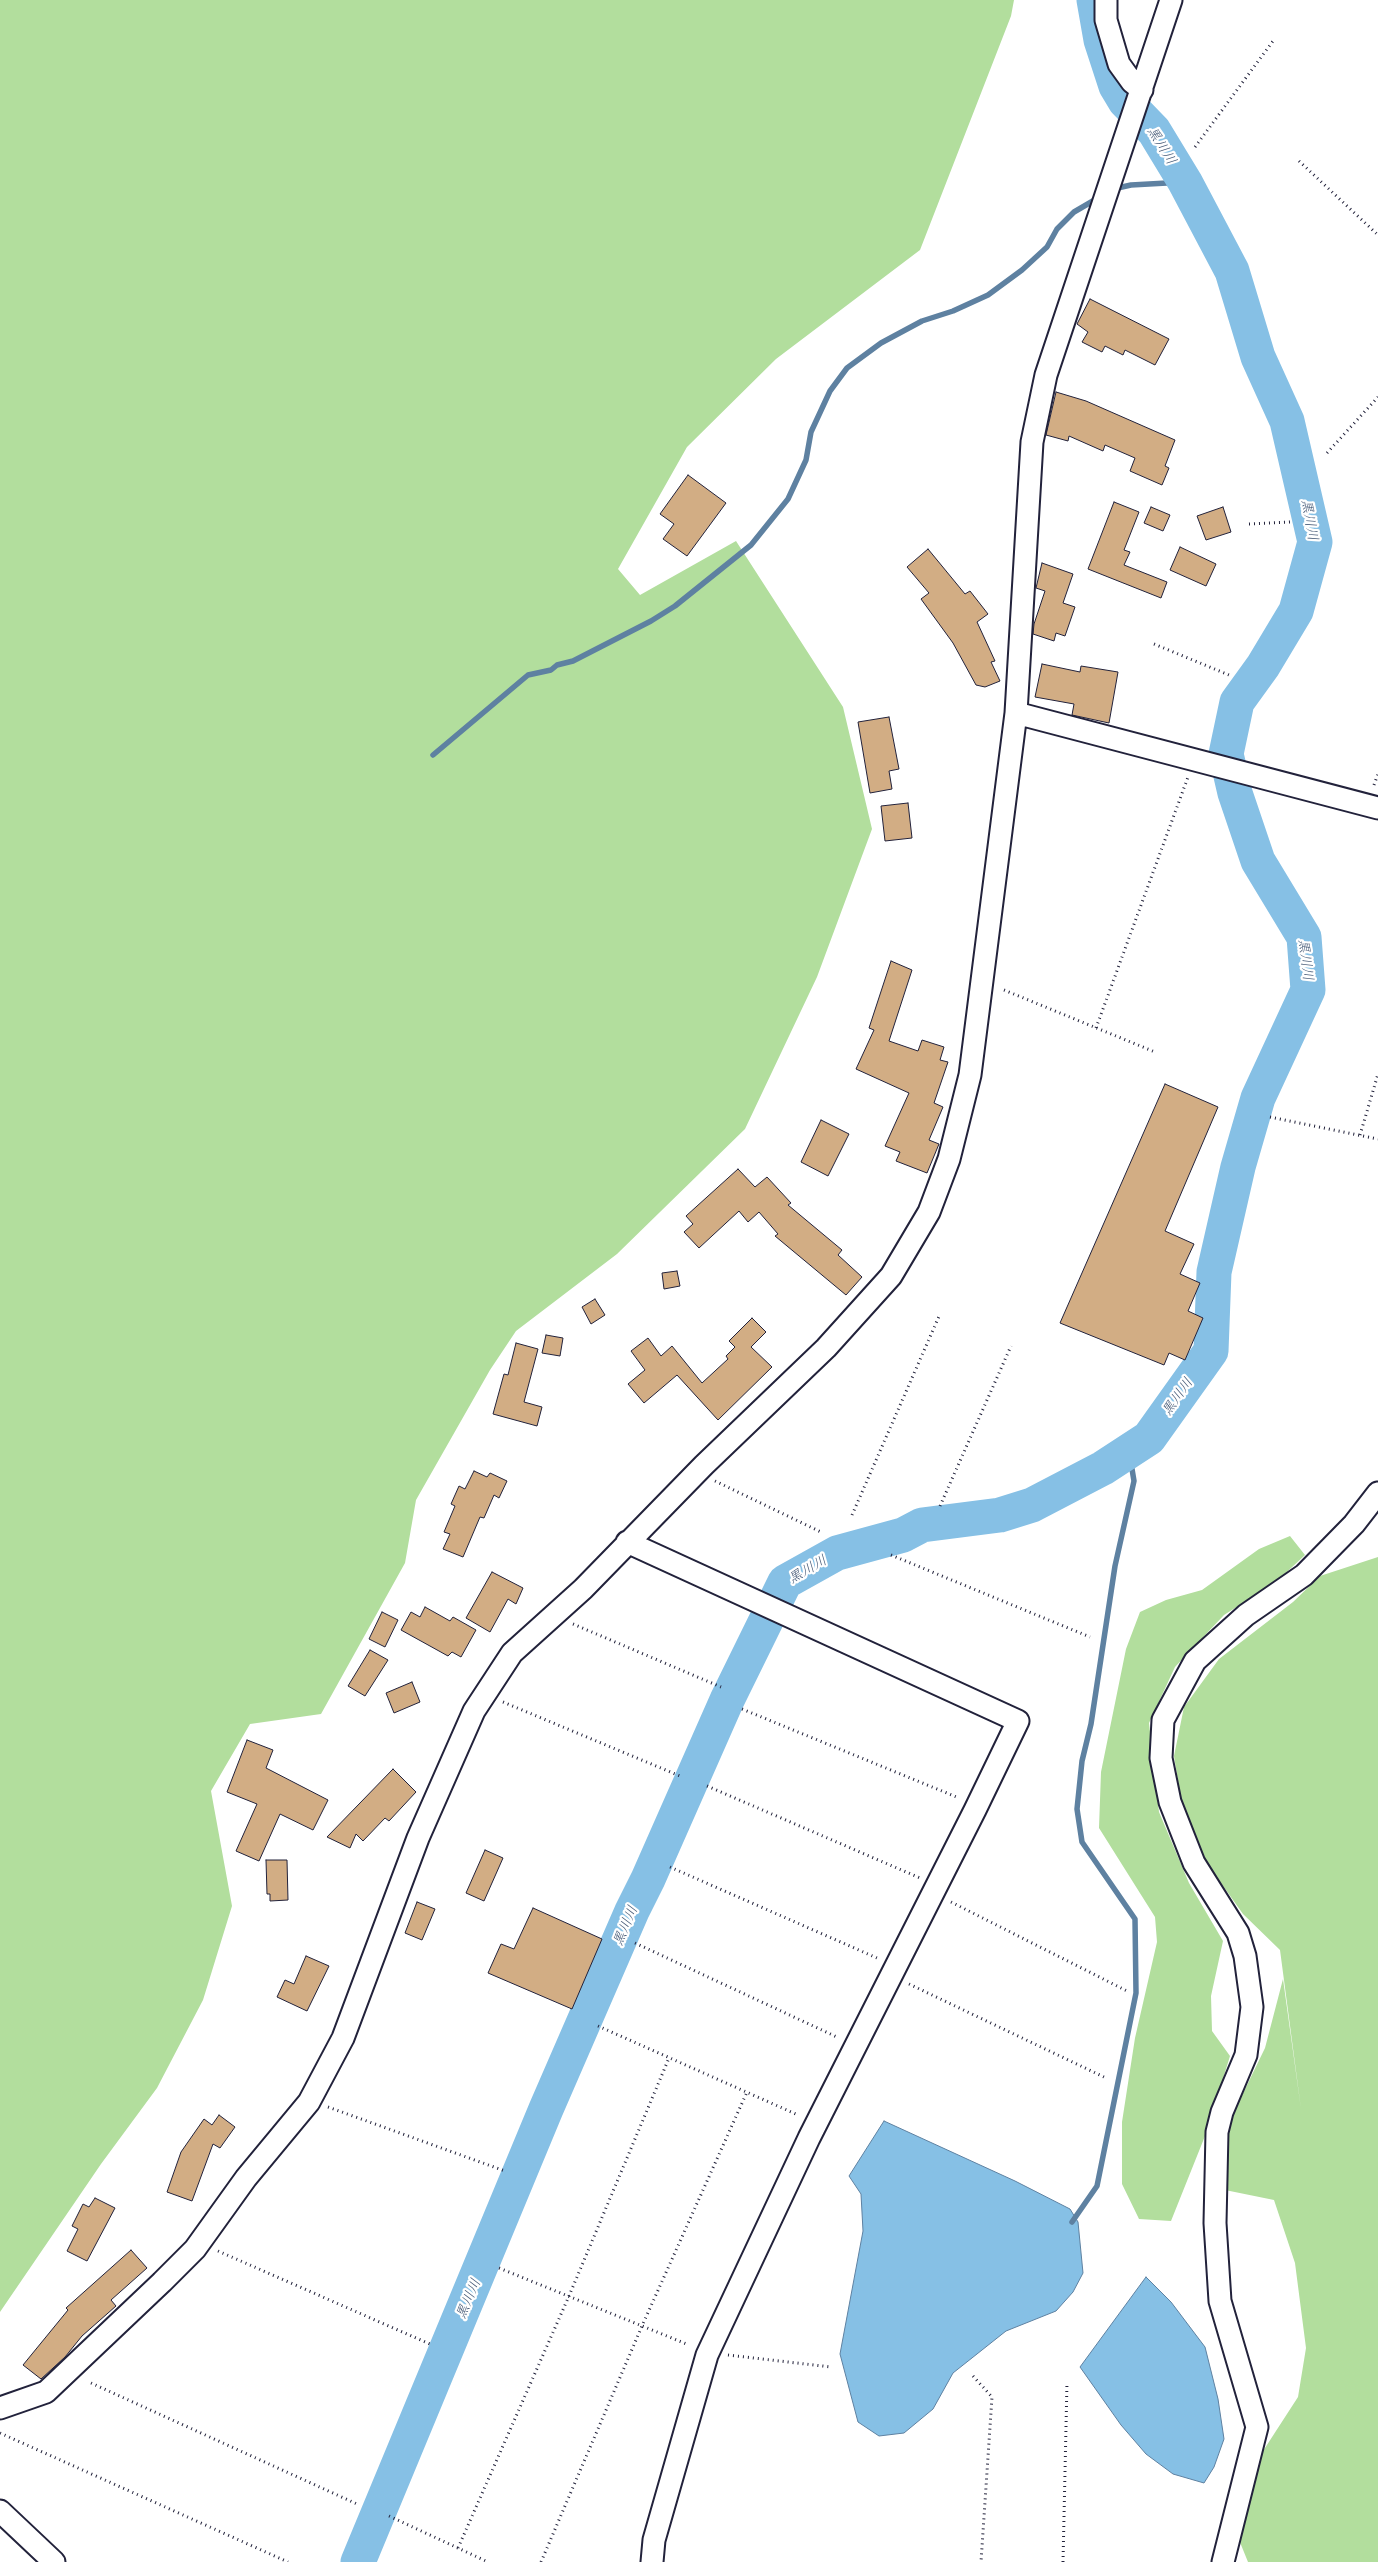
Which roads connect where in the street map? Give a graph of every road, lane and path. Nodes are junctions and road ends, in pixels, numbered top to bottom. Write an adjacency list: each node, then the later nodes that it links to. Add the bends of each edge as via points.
1 (1106, 0): 4 (street, via 1106,20 1119,64)
2 (1171, 0): 4 (street)
3 (1273, 41): 5 (path)
4 (1142, 90): 14 (street, via 1046,375 1032,442)
5 (1195, 147)
6 (1299, 161): 7 (path)
7 (1378, 235)
8 (1378, 397): 9 (path)
9 (1328, 453)
10 (1291, 522): 11 (path)
11 (1249, 524)
12 (1154, 644): 13 (path)
13 (1229, 675)
14 (1016, 713): 18 (street); 33 (street, via 970,1075 949,1159 929,1212 891,1276 867,1304)
15 (1190, 771): 20 (path)
16 (1378, 774): 17 (path)
17 (1374, 785)
18 (1378, 808)
19 (1004, 990): 20 (path)
20 (1096, 1028): 21 (path)
21 (1155, 1052)
22 (1378, 1074): 24 (path)
23 (1270, 1118): 24 (path)
24 (1360, 1136): 25 (path)
25 (1378, 1139)
26 (940, 1314): 31 (path)
27 (1011, 1346): 30 (path)
28 (714, 1480): 32 (path)
29 (1378, 1493): 82 (street, via 1354,1524 1304,1575 1246,1615 1195,1661 1163,1720 1161,1758 1170,1802 1194,1863 1238,1933 1245,1956 1252,2007 1246,2055 1216,2132 1215,2223 1220,2301 1257,2427)
30 (940, 1506)
31 (852, 1515)
32 (823, 1533)
33 (627, 1542): 69 (street, via 583,1589 512,1653 474,1711 418,1838 343,2038 309,2102 246,2178 195,2249 162,2282 46,2392); 79 (street, via 1018,1721 809,2138 707,2355 654,2540)
34 (890, 1555): 36 (path)
35 (572, 1624): 37 (path)
36 (1090, 1637)
37 (721, 1686)
38 (500, 1701): 40 (path)
39 (742, 1709): 42 (path)
40 (680, 1776)
41 (707, 1786): 44 (path)
42 (964, 1800)
43 (670, 1867): 47 (path)
44 (924, 1880)
45 (950, 1902): 49 (path)
46 (635, 1943): 51 (path)
47 (882, 1961)
48 (901, 1981): 53 (path)
49 (1127, 1991)
50 (598, 2026): 52 (path)
51 (842, 2040)
52 (669, 2058): 54 (path); 60 (path)
53 (1106, 2078)
54 (747, 2092): 56 (path); 61 (path)
55 (325, 2106): 57 (path)
56 (803, 2117)
57 (505, 2171)
58 (215, 2250): 62 (path)
59 (499, 2268): 60 (path)
60 (568, 2296): 61 (path); 74 (path)
61 (642, 2326): 63 (path); 78 (path)
62 (432, 2345)
63 (697, 2348)
64 (720, 2354): 65 (path)
65 (831, 2367)
66 (973, 2376): 80 (path, via 992,2397)
67 (1067, 2382): 81 (path)
68 (91, 2383): 71 (path)
69 (0, 2408)
70 (0, 2433): 76 (path)
71 (357, 2504)
72 (0, 2511): 75 (street)
73 (389, 2516): 74 (path)
74 (458, 2548): 77 (path)
75 (54, 2562)
76 (288, 2562)
77 (488, 2562)
78 (541, 2562)
79 (652, 2562)
80 (981, 2562)
81 (1063, 2562)
82 (1223, 2562)

